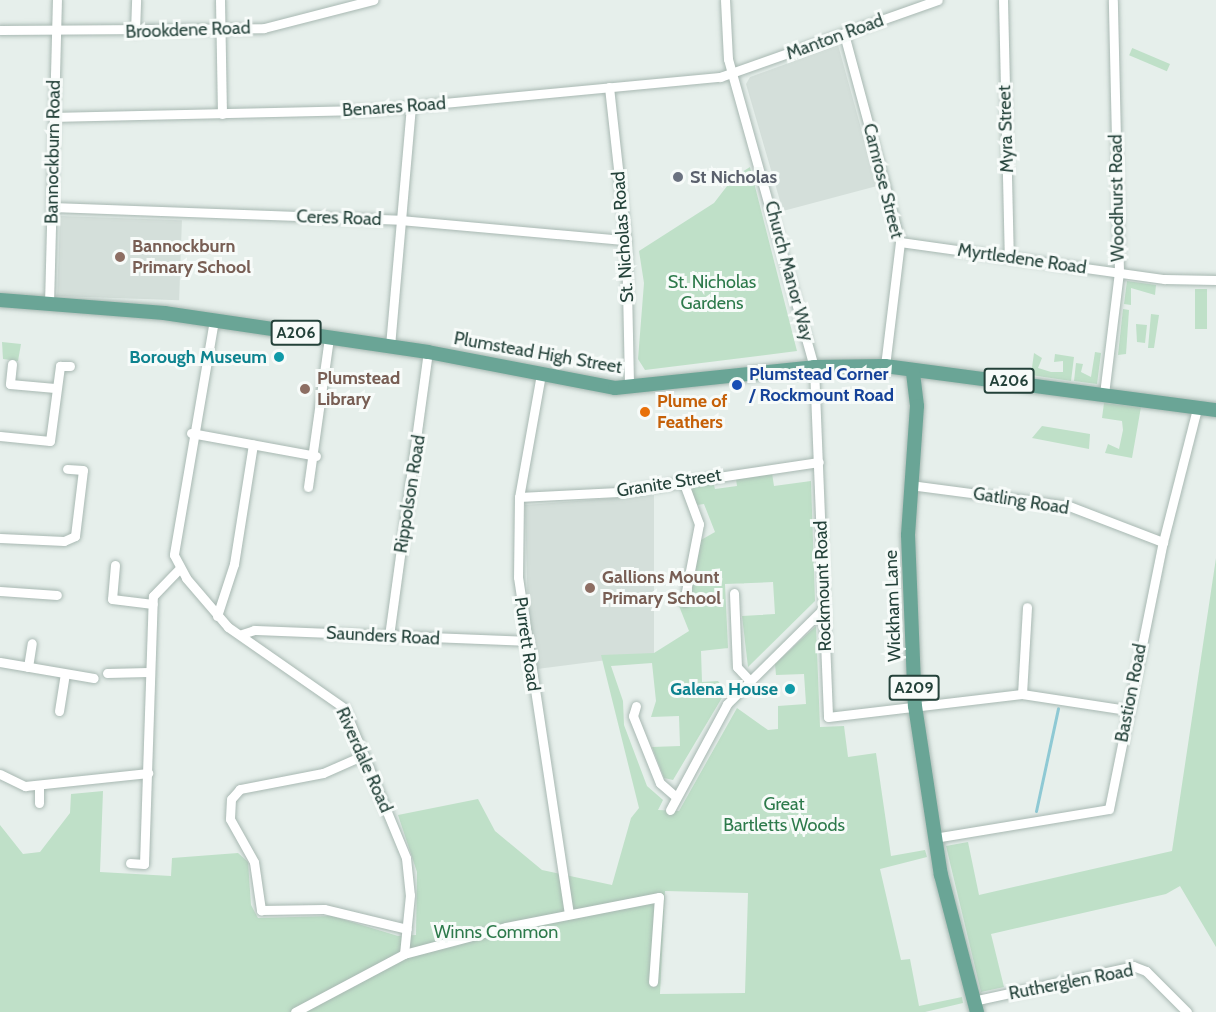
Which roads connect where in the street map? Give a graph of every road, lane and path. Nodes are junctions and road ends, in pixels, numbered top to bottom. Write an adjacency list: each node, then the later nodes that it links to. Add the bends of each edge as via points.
1 (57, 0): 12 (street, Bannockburn Road)
2 (136, 0): 11 (street)
3 (220, 0): 9 (street)
4 (373, 0): 9 (street, Brookdene Road, via 264,28)
5 (725, 0): 14 (street, Church Manor Way, via 724,34)
6 (938, 0): 13 (street, Manton Road)
7 (1003, 0): 23 (street, Myra Street)
8 (1113, 0): 24 (street, Woodhurst Road)
9 (220, 29): 11 (street, Brookdene Road); 17 (street)
10 (0, 30): 12 (street, Brookdene Road)
11 (135, 32): 12 (street, Brookdene Road)
12 (54, 33): 18 (street, Bannockburn Road)
13 (844, 34): 14 (street, Manton Road); 22 (street, Camrose Street)
14 (733, 74): 15 (street, Benares Road); 35 (street, Church Manor Way)
15 (609, 87): 16 (street, Benares Road); 21 (street, St. Nicholas Road)
16 (411, 106): 17 (street, Benares Road); 20 (street)
17 (222, 114): 18 (street, Benares Road)
18 (55, 117): 19 (street, Bannockburn Road)
19 (52, 207): 20 (street, Ceres Road); 27 (street, Bannockburn Road)
20 (400, 220): 21 (street, Ceres Road); 30 (street)
21 (626, 240): 40 (street, St. Nicholas Road)
22 (900, 242): 23 (street, Myrtledene Road); 34 (street, Camrose Street)
23 (1009, 257): 24 (street, Myrtledene Road)
24 (1119, 272): 25 (street, Myrtledene Road); 41 (street, Woodhurst Road)
25 (1216, 280)
26 (0, 300): 27 (main road, Plumstead High Street / A206)
27 (49, 304): 28 (main road, Plumstead High Street / A206)
28 (214, 320): 29 (main road, Plumstead High Street / A206); 44 (street, Riverdale Road)
29 (329, 338): 30 (main road, Plumstead High Street / A206); 47 (street)
30 (390, 346): 31 (main road, Plumstead High Street / A206)
31 (428, 352): 37 (main road, Plumstead High Street / A206); 67 (street, Rippolson Road)
32 (12, 364): 38 (street)
33 (70, 366): 39 (street, via 60,366)
34 (885, 366): 35 (main road, Plumstead High Street / A206); 36 (main road, Plumstead High Street / A206)
35 (814, 367): 40 (main road, Plumstead High Street / A206); 48 (street, Rockmount Road)
36 (913, 373): 41 (main road, Plumstead High Street / A206, via 933,370); 51 (main road, Wickham Lane / A209, via 917,405)
37 (541, 374): 40 (main road, Plumstead High Street / A206); 53 (street, Purrett Road)
38 (5, 383): 39 (street)
39 (55, 388): 45 (street, via 50,441)
40 (629, 388)
41 (1104, 394): 42 (main road, A206)
42 (1198, 405): 43 (main road, A206); 55 (street, Bastion Road)
43 (1216, 410)
44 (191, 433): 46 (street); 57 (street, Riverdale Road, via 173,549)
45 (0, 436)
46 (254, 444): 47 (street); 65 (street, via 234,564)
47 (316, 456): 52 (street)
48 (819, 462): 50 (street, Granite Street); 64 (street, Rockmount Road)
49 (67, 469): 54 (street, via 83,470 75,536 64,541)
50 (683, 481): 53 (street, Granite Street, via 618,492); 61 (street, via 699,524)
51 (910, 485): 55 (street, Gatling Road, via 1069,506); 79 (main road, Wickham Lane / A209)
52 (308, 487)
53 (519, 497): 68 (street, Purrett Road, via 518,577)
54 (0, 538)
55 (1163, 542): 80 (street, Bastion Road)
56 (115, 565): 62 (street, via 112,600)
57 (179, 569): 62 (street, via 155,588); 65 (street, Riverdale Road)
58 (0, 591): 60 (street)
59 (734, 592): 76 (street, via 737,667)
60 (57, 595)
61 (684, 602)
62 (153, 604): 72 (street)
63 (1028, 606): 77 (street)
64 (824, 608): 76 (street); 79 (street, Rockmount Road, via 828,717)
65 (217, 616): 66 (street, Riverdale Road)
66 (242, 634): 67 (street, Saunders Road, via 254,630); 82 (street, Riverdale Road, via 254,650 340,703)
67 (389, 636): 68 (street, Saunders Road)
68 (526, 641): 91 (street, Purrett Road)
69 (32, 643): 71 (street)
70 (0, 662): 71 (street)
71 (28, 667): 74 (street)
72 (148, 672): 73 (street); 83 (street)
73 (107, 673)
74 (65, 675): 75 (street); 81 (street)
75 (94, 678)
76 (750, 681): 86 (street, via 727,704)
77 (1022, 694): 79 (street); 80 (street)
78 (636, 706): 86 (street, via 633,716 660,783)
79 (915, 706): 89 (main road, Wickham Lane / A209)
80 (1127, 710): 89 (street, Bastion Road, via 1109,809)
81 (60, 711)
82 (364, 755): 92 (street, Riverdale Road, via 406,858); 92 (street, via 323,773 233,793 230,819 254,862 261,910 324,909)
83 (148, 773): 85 (street); 90 (street, via 151,813 144,864)
84 (0, 774): 85 (street, via 25,786)
85 (39, 786): 87 (street)
86 (675, 796): 88 (street)
87 (39, 802)
88 (670, 810)
89 (934, 838): 95 (main road, Wickham Lane / A209)
90 (130, 863)
91 (569, 914): 93 (street); 94 (street, via 659,897)
92 (407, 929): 93 (street, Riverdale Road)
93 (404, 954): 96 (street)
94 (653, 982)
95 (975, 1007): 97 (street, Rutherglen Road, via 1133,966 1146,971)
96 (295, 1012)
97 (1187, 1012)

